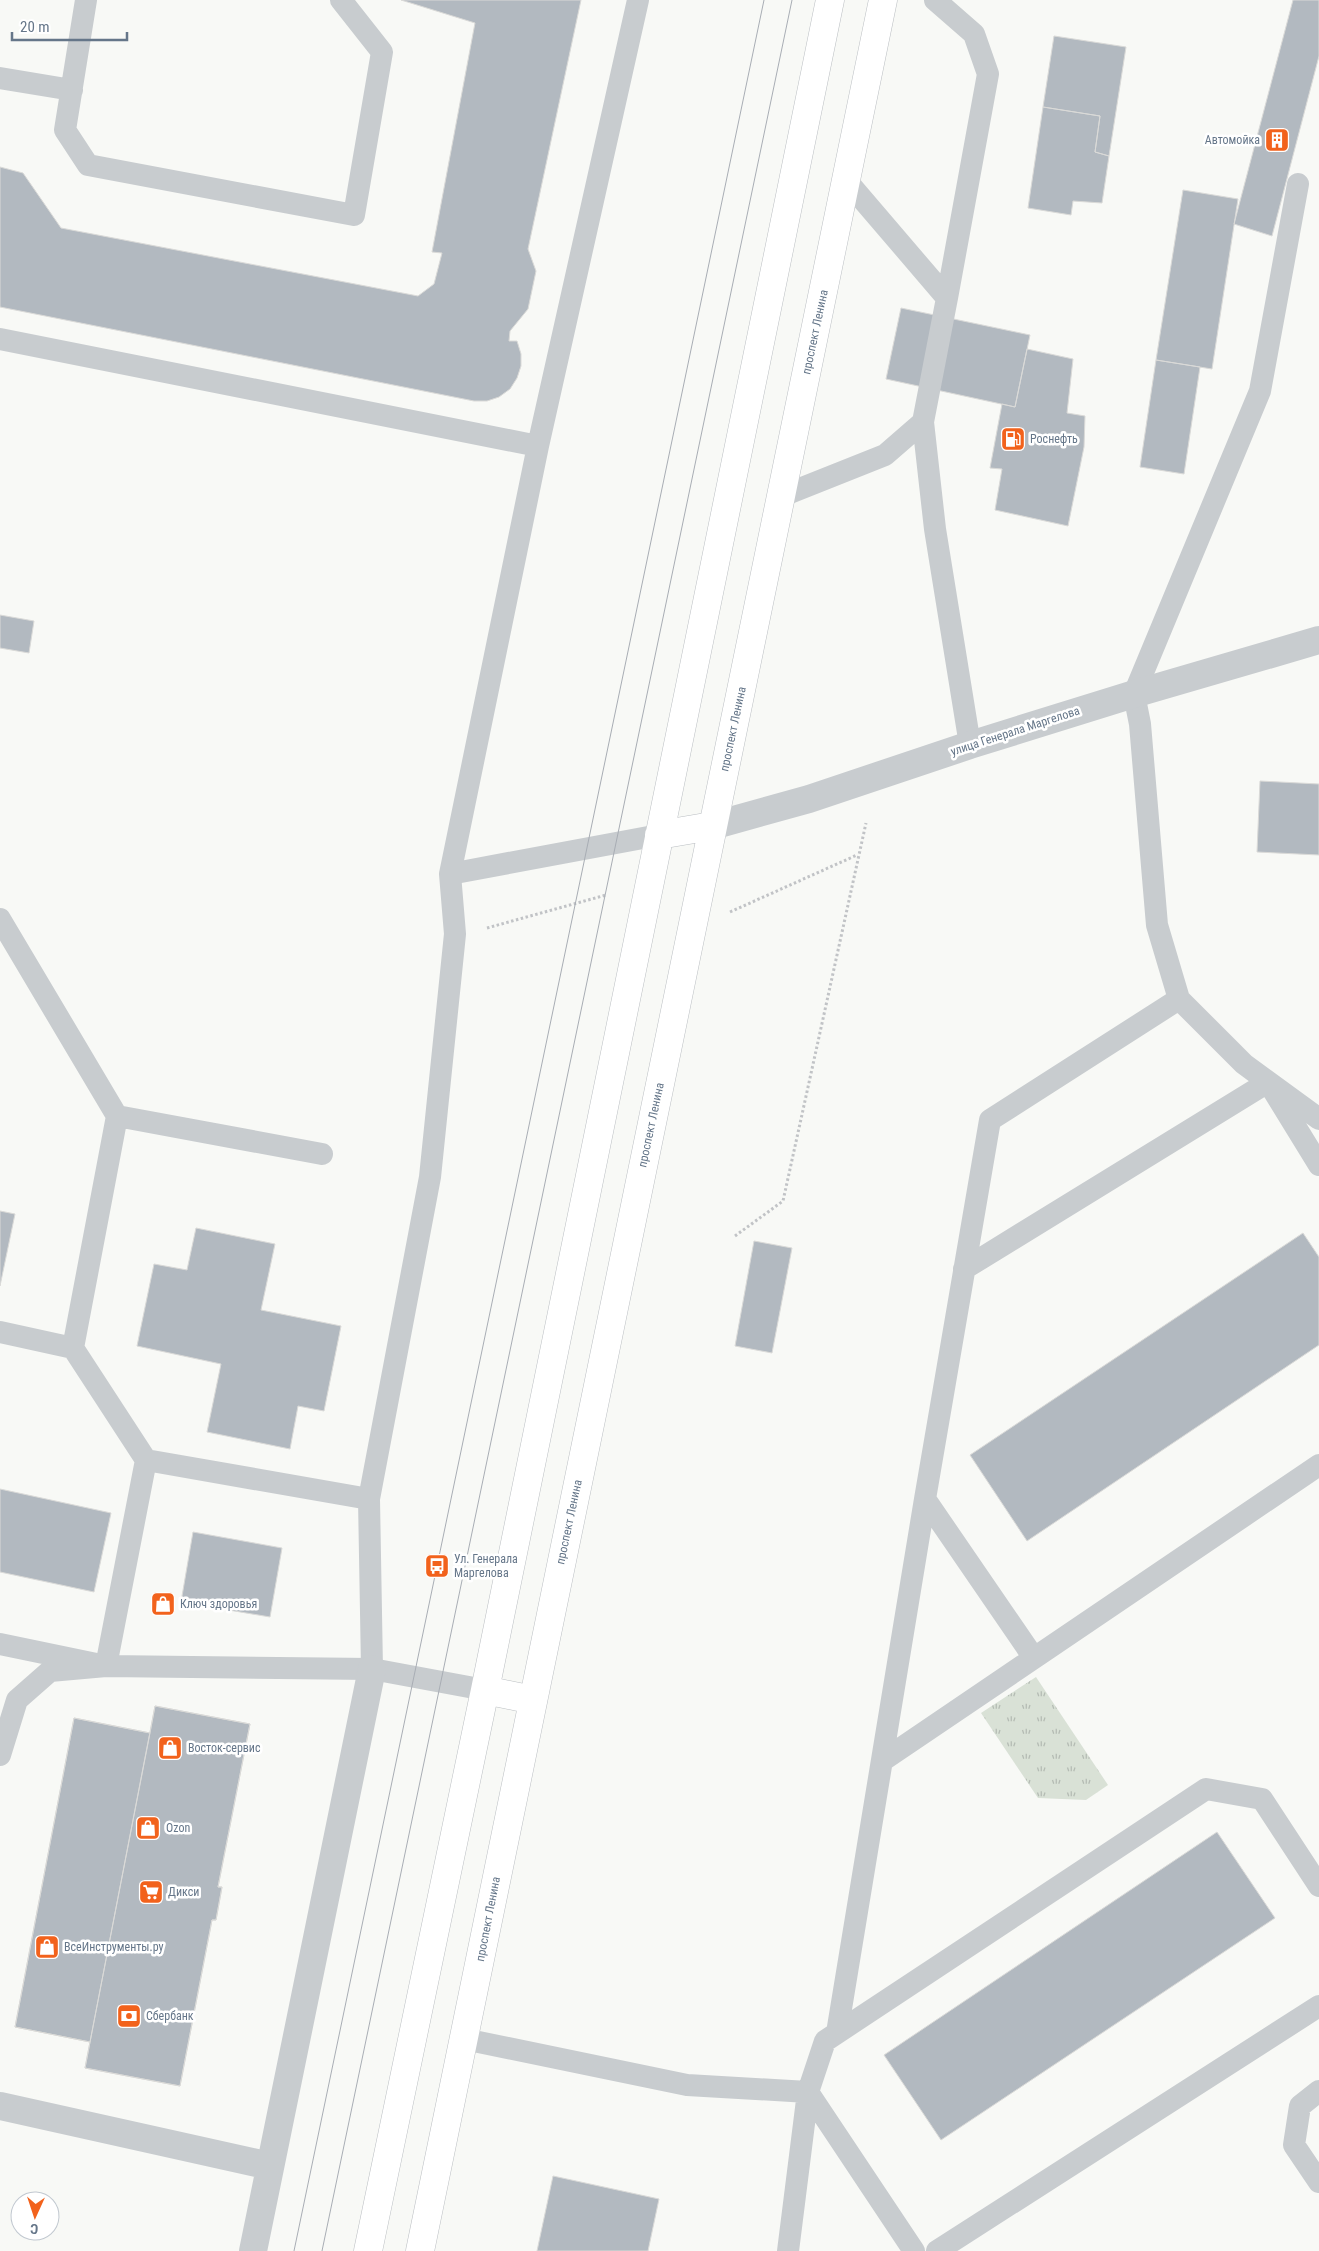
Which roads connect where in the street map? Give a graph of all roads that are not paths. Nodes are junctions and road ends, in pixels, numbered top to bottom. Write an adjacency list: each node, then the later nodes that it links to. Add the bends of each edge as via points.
1 (86, 0): 8 (lane)
2 (342, 0): 8 (lane, via 382,52 354,215 88,165 65,130)
3 (638, 0): 14 (lane)
4 (830, 0): 20 (main road)
5 (883, 0): 9 (main road, проспект Ленина)
6 (936, 0): 11 (lane, via 974,34 988,74)
7 (0, 78): 8 (lane)
8 (72, 90)
9 (846, 180): 11 (lane); 15 (main road, проспект Ленина)
10 (1298, 184): 17 (lane, via 1260,391)
11 (947, 298): 13 (lane)
12 (0, 339): 14 (lane)
13 (923, 422): 15 (lane, via 885,455); 18 (lane, via 936,529)
14 (538, 446): 21 (lane)
15 (782, 496): 19 (main road, проспект Ленина)
16 (1319, 640): 17 (street, улица Генерала Маргелова)
17 (1134, 694): 18 (street, улица Генерала Маргелова); 23 (lane, via 1140,724 1157,926)
18 (970, 745): 19 (street, улица Генерала Маргелова, via 809,799)
19 (712, 826): 20 (main road); 41 (main road, проспект Ленина)
20 (659, 835): 21 (lane); 40 (main road)
21 (450, 874): 34 (lane, via 455,934 430,1177)
22 (0, 919): 25 (lane)
23 (1179, 999): 24 (lane, via 1244,1064); 29 (lane, via 990,1120)
24 (1268, 1082): 26 (lane); 28 (lane); 29 (lane)
25 (117, 1116): 27 (lane); 31 (lane)
26 (1319, 1119)
27 (322, 1154)
28 (1319, 1165)
29 (964, 1270): 35 (lane)
30 (0, 1332): 31 (lane)
31 (73, 1348): 32 (lane)
32 (146, 1460): 34 (lane); 38 (lane)
33 (1319, 1465): 37 (lane)
34 (369, 1498): 39 (lane)
35 (925, 1499): 37 (lane); 43 (lane)
36 (0, 1644): 38 (lane)
37 (1034, 1658): 43 (lane)
38 (106, 1666): 39 (lane); 42 (lane, via 50,1671 17,1700)
39 (372, 1669): 40 (lane); 51 (street)
40 (485, 1690): 41 (main road); 54 (main road)
41 (533, 1700): 47 (main road, проспект Ленина)
42 (0, 1755)
43 (882, 1761): 46 (lane)
44 (1319, 1886): 46 (lane, via 1262,1799 1206,1789)
45 (1319, 2006): 58 (lane)
46 (837, 2033): 49 (lane, via 825,2041)
47 (464, 2039): 49 (lane, via 687,2085); 55 (main road, проспект Ленина)
48 (1319, 2091): 52 (lane, via 1300,2106 1294,2145)
49 (808, 2092): 56 (lane); 57 (lane)
50 (0, 2106): 51 (street)
51 (270, 2166): 53 (street)
52 (1319, 2182)
53 (253, 2251)
54 (368, 2251)
55 (420, 2251)
56 (788, 2251)
57 (914, 2251)
58 (937, 2251)

